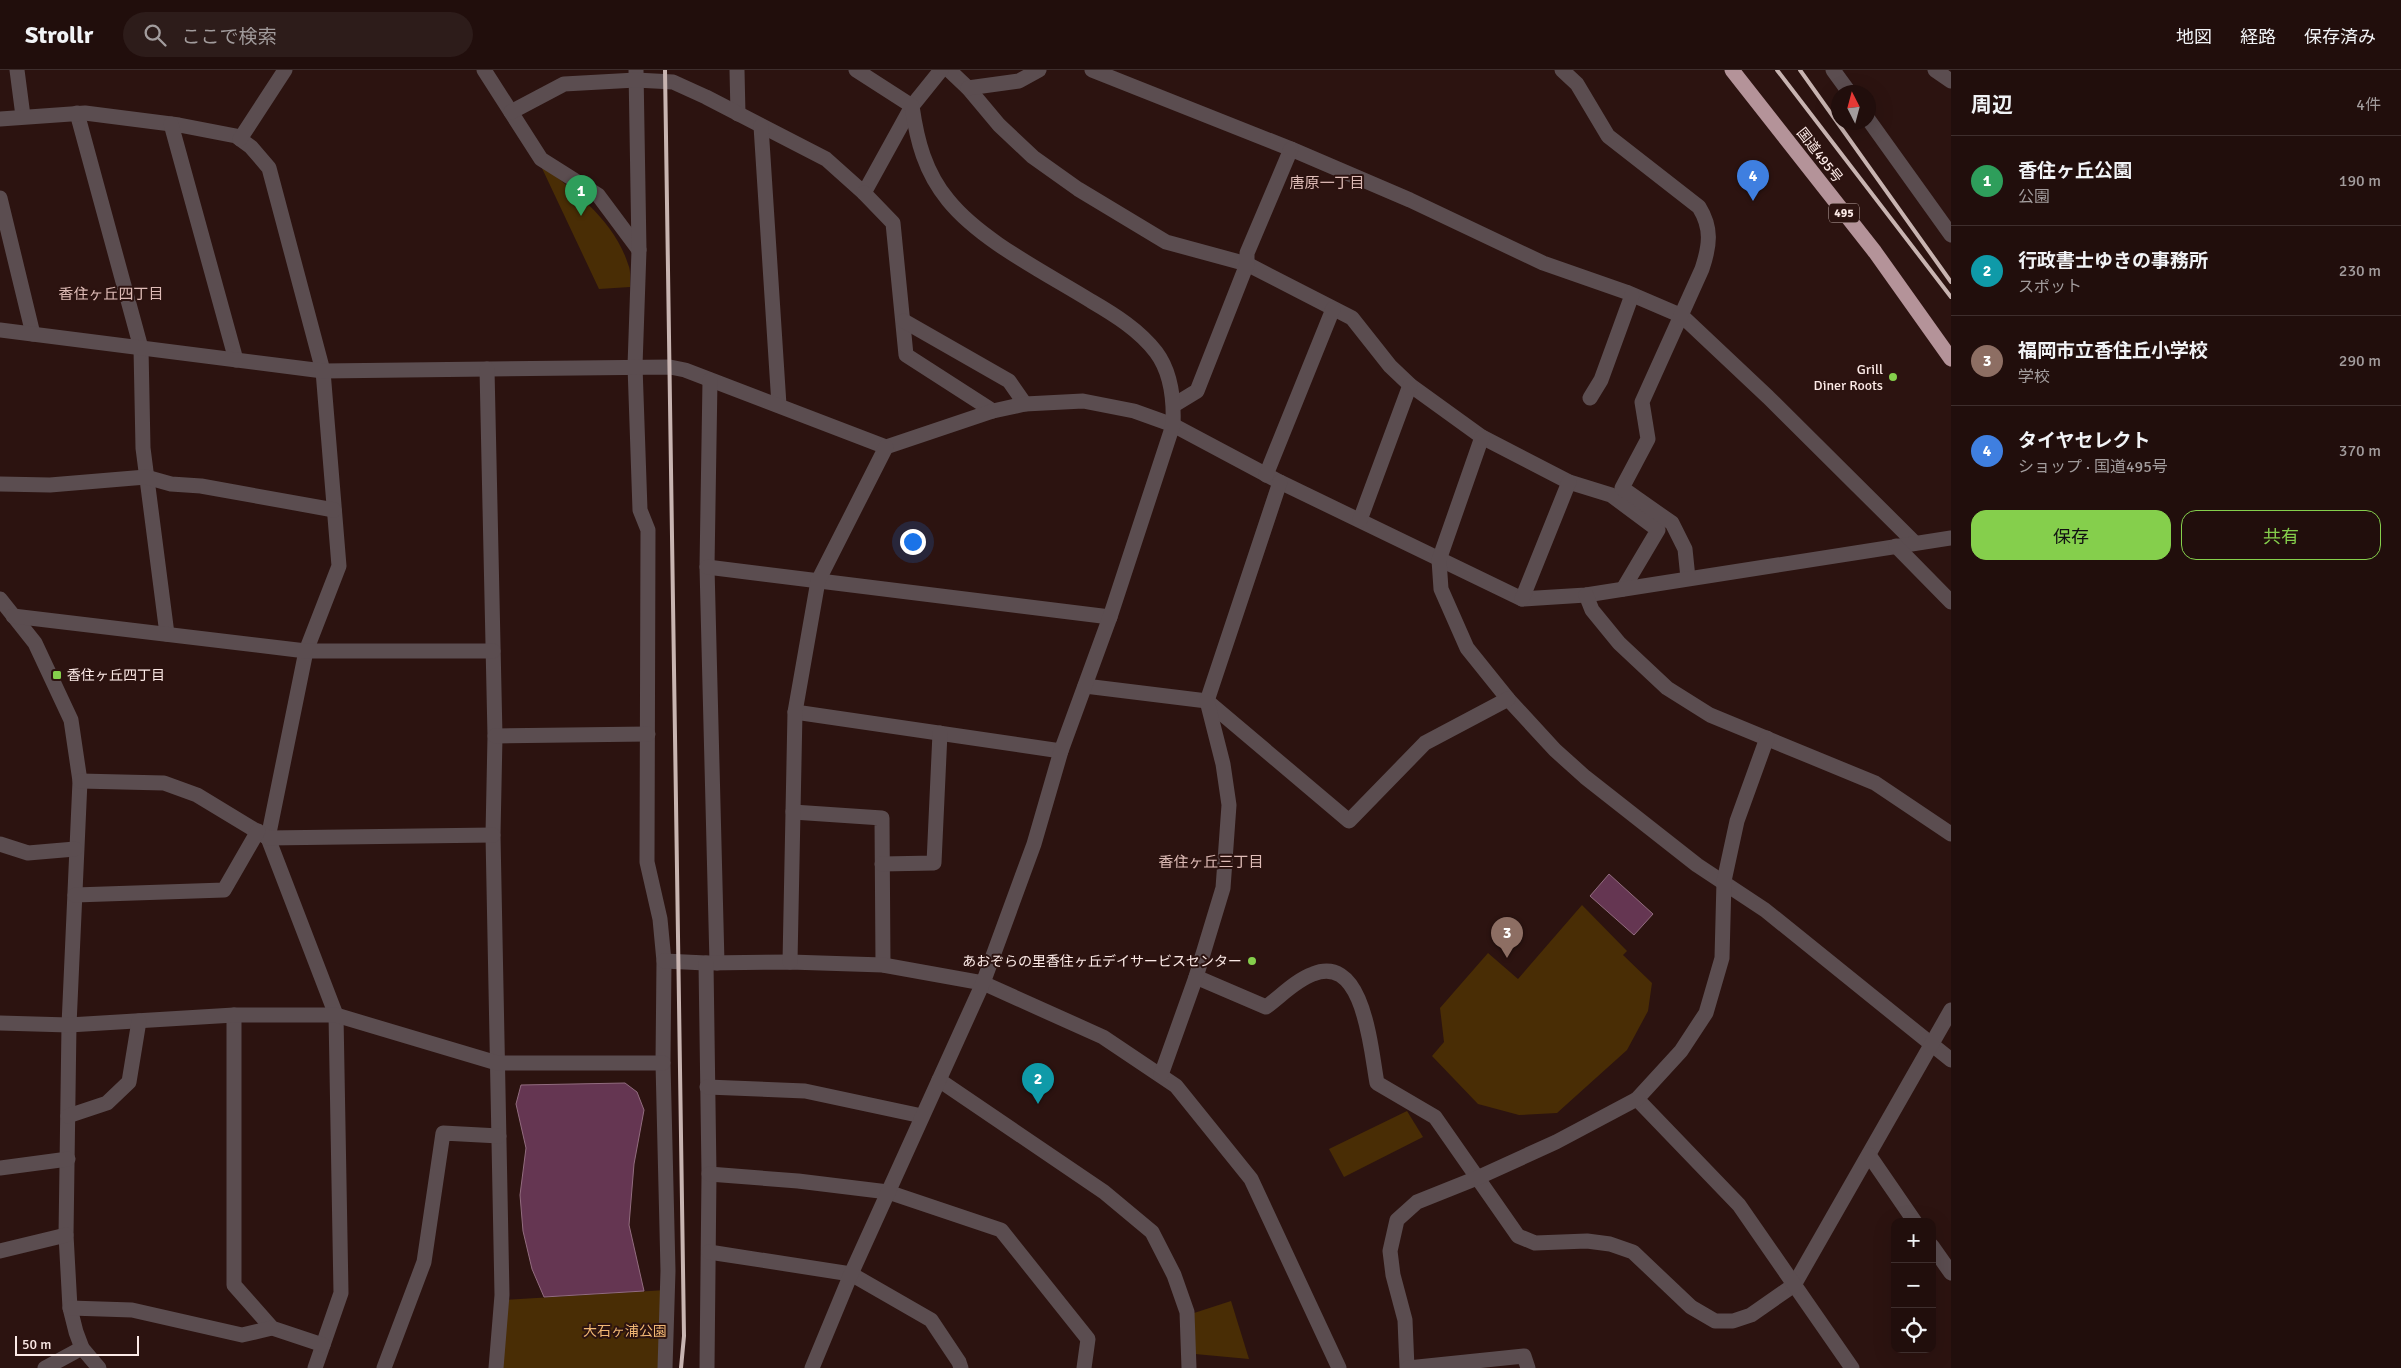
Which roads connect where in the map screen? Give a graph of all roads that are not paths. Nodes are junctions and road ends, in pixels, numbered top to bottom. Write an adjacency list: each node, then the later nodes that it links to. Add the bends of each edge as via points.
1 (17, 70): 22 (street)
2 (285, 70): 27 (street)
3 (484, 70): 19 (street)
4 (737, 70): 21 (street)
5 (856, 70): 18 (street)
6 (941, 70): 18 (street)
7 (949, 70): 17 (street)
8 (1039, 70): 17 (street, via 1019,80)
9 (1092, 70): 28 (street)
10 (1562, 70): 36 (street, via 1577,84 1608,136 1699,207 1707,220 1709,249)
11 (1732, 70): 41 (highway, 国道495号 / 495, via 1875,252)
12 (1834, 70): 16 (street)
13 (1935, 70): 15 (street)
14 (636, 75): 19 (street, via 564,84); 21 (street, via 673,82); 32 (street)
15 (1951, 82)
16 (1845, 85)
17 (968, 88): 33 (street, via 999,125 1078,190 1166,242)
18 (912, 106): 29 (street); 51 (street, via 917,142 948,201 1002,246 1127,323 1157,353 1167,375)
19 (511, 112): 32 (street, via 541,159 598,195)
20 (77, 113): 22 (street); 24 (street); 40 (street)
21 (738, 114): 25 (street)
22 (23, 116): 23 (street)
23 (0, 119)
24 (171, 124): 27 (street); 42 (street)
25 (761, 126): 29 (street, via 826,159); 50 (street)
26 (1876, 130): 31 (street)
27 (240, 139): 45 (street, via 269,168)
28 (1291, 149): 33 (street, via 1247,253); 34 (street, via 1410,200 1543,263)
29 (864, 193): 37 (street, via 893,223)
30 (0, 198): 39 (street)
31 (1951, 236)
32 (639, 250): 43 (street)
33 (1248, 264): 35 (street); 51 (street, via 1197,391)
34 (1632, 294): 36 (street); 48 (street, via 1600,380)
35 (1333, 309): 47 (street, via 1352,318 1390,366); 56 (street)
36 (1682, 316): 64 (street); 68 (street, via 1642,402 1648,439 1622,488 1672,523 1685,549)
37 (904, 321): 49 (street, via 1009,381); 52 (street, via 906,355)
38 (0, 330): 39 (street)
39 (33, 334): 40 (street)
40 (141, 348): 42 (street); 57 (street)
41 (1951, 359)
42 (236, 360): 45 (street)
43 (635, 366): 44 (street); 46 (street, via 670,367); 85 (street, via 640,510 648,530)
44 (487, 369): 45 (street); 79 (street)
45 (322, 371): 61 (street)
46 (710, 380): 50 (street); 67 (street)
47 (1410, 385): 54 (street); 62 (street)
48 (1590, 398)
49 (1025, 404): 52 (street); 53 (street, via 1082,401 1134,412)
50 (779, 405): 55 (street)
51 (1174, 405): 53 (street)
52 (992, 411): 55 (street)
53 (1173, 425): 56 (street); 76 (street)
54 (1482, 436): 59 (street); 66 (street)
55 (886, 447): 69 (street)
56 (1266, 475): 58 (street)
57 (146, 477): 60 (street, via 50,485); 61 (street, via 171,484 201,486); 77 (street)
58 (1280, 482): 62 (street); 82 (street)
59 (1569, 482): 70 (street, via 1611,495 1658,530); 73 (street)
60 (0, 484)
61 (334, 510): 78 (street, via 339,566)
62 (1360, 520): 66 (street)
63 (1951, 538): 64 (street)
64 (1915, 543): 65 (street)
65 (1896, 546): 68 (street); 74 (street)
66 (1438, 560): 73 (street); 81 (street, via 1441,589 1467,648)
67 (707, 567): 69 (street); 101 (street)
68 (1688, 578): 70 (street)
69 (818, 581): 76 (street); 83 (street)
70 (1623, 589): 71 (street)
71 (1586, 596): 73 (street); 87 (street, via 1592,610 1619,643 1667,688 1710,715)
72 (0, 599): 75 (street)
73 (1522, 599)
74 (1951, 602)
75 (13, 616): 77 (street); 89 (street, via 35,642 71,720)
76 (1110, 617): 80 (street)
77 (167, 634): 78 (street)
78 (306, 651): 79 (street); 91 (street)
79 (493, 651): 86 (street)
80 (1085, 686): 82 (street); 88 (street)
81 (1508, 699): 82 (street, via 1425,743 1349,821); 97 (street, via 1585,777 1697,865)
82 (1208, 701): 103 (street, via 1229,805 1223,888)
83 (795, 712): 84 (street); 90 (street)
84 (940, 733): 88 (street); 96 (street, via 934,863)
85 (648, 734): 86 (street); 99 (street, via 647,862 660,919)
86 (495, 736): 93 (street)
87 (1767, 738): 92 (street, via 1875,783); 97 (street, via 1737,821)
88 (1061, 751): 104 (street, via 1034,844)
89 (80, 781): 91 (street, via 164,783 197,795); 95 (street)
90 (793, 812): 96 (street, via 882,818); 100 (street)
91 (263, 834): 93 (street); 98 (street, via 224,890); 107 (street)
92 (1951, 834)
93 (493, 835): 113 (street)
94 (0, 844): 95 (street, via 28,853)
95 (75, 849): 98 (street)
96 (882, 864): 102 (street)
97 (1724, 882): 111 (street, via 1765,910); 118 (street, via 1722,958 1706,1013 1680,1051)
98 (75, 895): 110 (street)
99 (664, 961): 101 (street); 114 (street)
100 (790, 962): 101 (street); 102 (street)
101 (712, 963): 117 (street)
102 (883, 966): 104 (street)
103 (1196, 977): 115 (street); 126 (street, via 1266,1007 1314,973 1332,972 1351,983 1361,1001 1377,1084 1435,1117)
104 (983, 983): 115 (street, via 1103,1038); 116 (street)
105 (1951, 1010): 111 (street)
106 (234, 1015): 107 (street); 108 (street); 137 (street, via 234,1285)
107 (336, 1015): 113 (street); 138 (street, via 341,1293)
108 (139, 1021): 110 (street); 119 (street, via 129,1082 108,1103)
109 (0, 1023): 110 (street)
110 (69, 1026): 119 (street)
111 (1930, 1044): 112 (street); 122 (street)
112 (1951, 1060)
113 (497, 1063): 114 (street); 121 (street)
114 (662, 1063): 145 (street, via 668,1271)
115 (1161, 1075): 151 (street, via 1176,1086 1250,1179)
116 (939, 1080): 120 (street); 150 (street, via 1104,1192 1152,1232 1174,1275 1186,1312)
117 (707, 1086): 120 (street, via 804,1090); 125 (street)
118 (1637, 1099): 126 (street, via 1556,1142); 135 (street, via 1739,1205)
119 (68, 1116): 123 (street)
120 (922, 1116): 127 (street)
121 (499, 1136): 143 (street, via 443,1133 424,1262); 144 (street, via 502,1295)
122 (1869, 1155): 128 (street); 135 (street)
123 (68, 1159): 124 (street); 129 (street)
124 (0, 1168)
125 (709, 1174): 127 (street); 131 (street)
126 (1477, 1178): 135 (street, via 1518,1236 1535,1243 1587,1241 1610,1244 1633,1252 1691,1307 1715,1321 1734,1321 1751,1315); 152 (street, via 1417,1202 1397,1220 1390,1251 1405,1320)
127 (888, 1192): 134 (street); 149 (street, via 1001,1230 1088,1339)
128 (1912, 1218)
129 (66, 1235): 130 (street); 136 (street)
130 (0, 1251)
131 (709, 1252): 134 (street); 146 (street)
132 (1936, 1252): 133 (street)
133 (1951, 1273)
134 (851, 1274): 147 (street); 148 (street, via 931,1320)
135 (1794, 1285): 154 (street)
136 (70, 1308): 137 (street, via 132,1310 242,1335); 139 (street)
137 (272, 1328): 138 (street)
138 (323, 1345): 142 (street)
139 (82, 1348): 140 (street); 141 (street)
140 (44, 1368)
141 (99, 1368)
142 (316, 1368)
143 (384, 1368)
144 (496, 1368)
145 (665, 1368)
146 (707, 1368)
147 (812, 1368)
148 (961, 1368)
149 (1084, 1368)
150 (1189, 1368)
151 (1339, 1368)
152 (1408, 1368): 153 (street, via 1524,1356)
153 (1528, 1368)
154 (1852, 1368)

